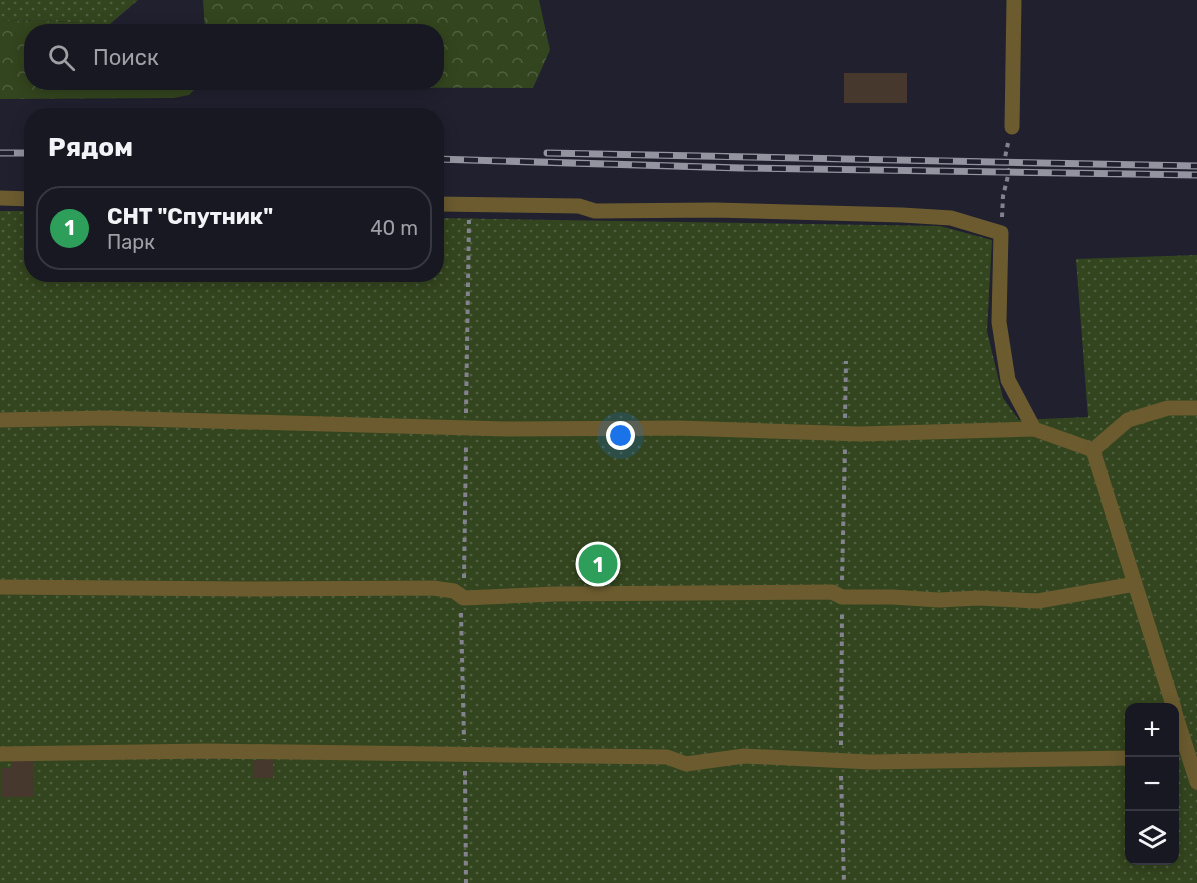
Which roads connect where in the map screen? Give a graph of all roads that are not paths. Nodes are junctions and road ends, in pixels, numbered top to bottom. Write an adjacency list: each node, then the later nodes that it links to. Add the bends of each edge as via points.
1 (1014, 0): 2 (street)
2 (1012, 127)
3 (0, 198): 4 (street)
4 (24, 199)
5 (444, 204): 8 (street, via 579,206 595,211 902,215 951,218 1001,233 999,322 1008,380)
6 (1197, 408): 9 (street, via 1168,408 1128,420)
7 (0, 420): 8 (street, via 105,418 845,433)
8 (1034, 429): 9 (street)
9 (1093, 450): 10 (street)
10 (1135, 584): 11 (street, via 1038,601 842,597 832,592 464,598 453,591 433,588); 12 (street)
11 (0, 587)
12 (1172, 703)
13 (1179, 739): 15 (street)
14 (0, 754): 16 (street, via 208,751 667,758 686,764 744,756 840,760)
15 (1182, 757): 17 (street)
16 (1125, 758)
17 (1197, 782)

